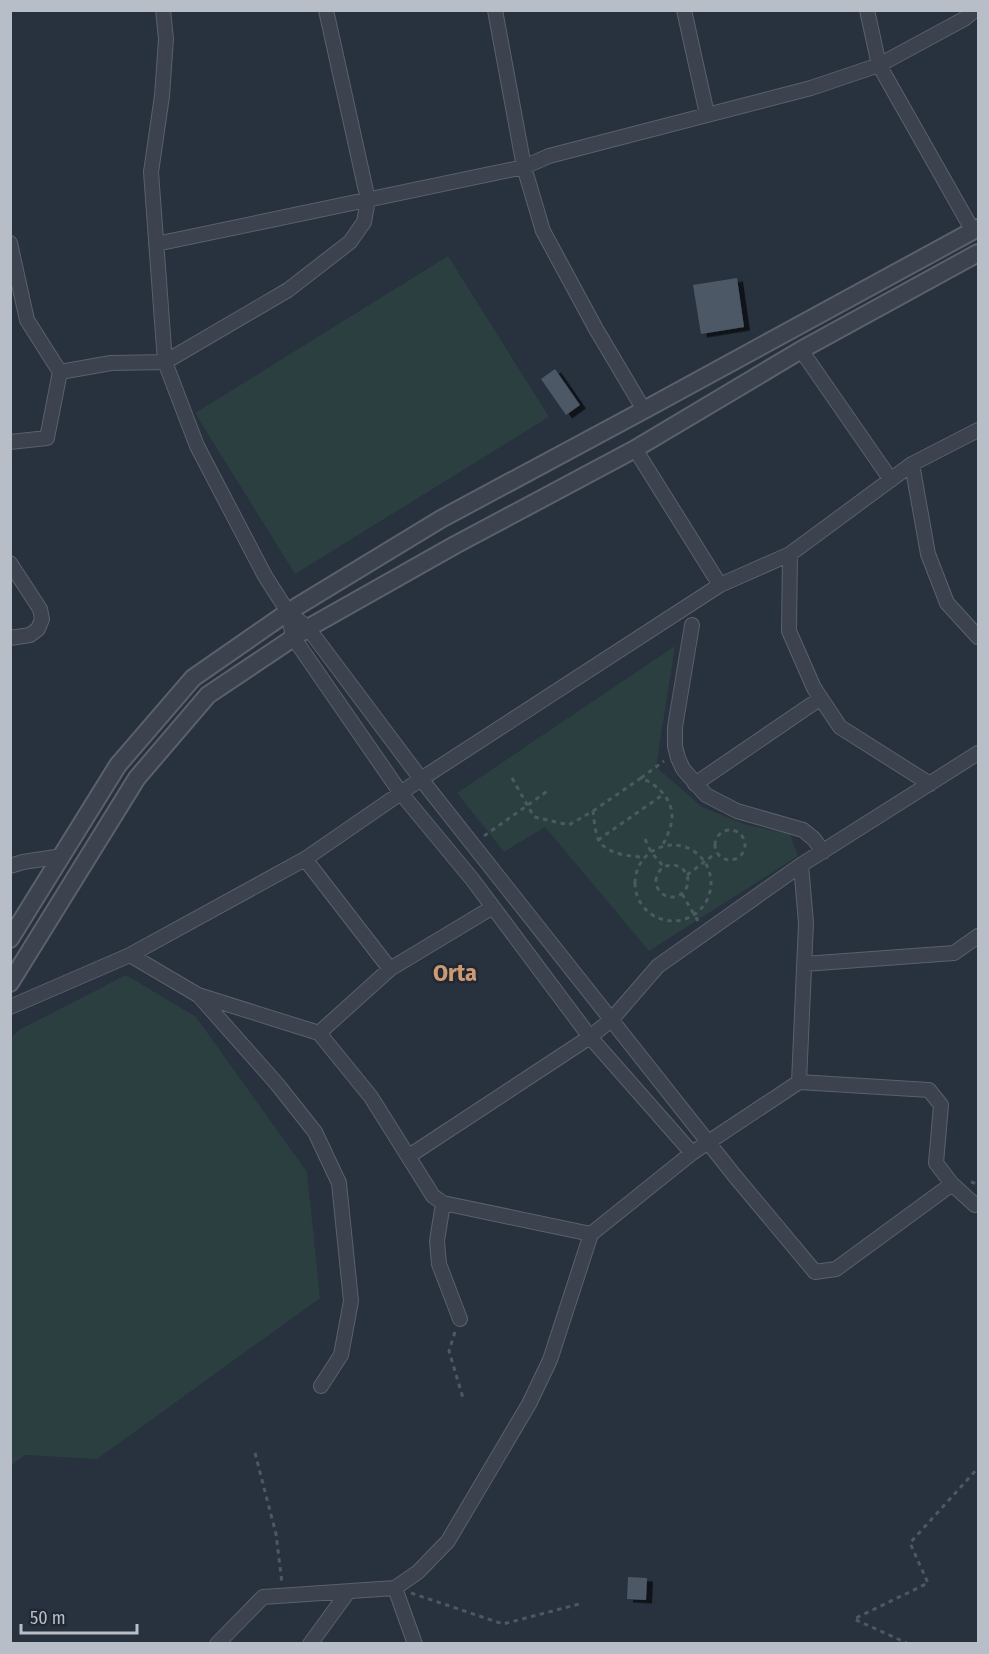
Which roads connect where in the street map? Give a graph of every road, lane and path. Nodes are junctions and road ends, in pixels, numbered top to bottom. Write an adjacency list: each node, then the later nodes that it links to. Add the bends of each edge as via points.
1 (163, 10): 13 (street, via 163,84 151,172)
2 (326, 10): 10 (street)
3 (495, 10): 9 (street)
4 (684, 10): 8 (street)
5 (867, 10): 7 (street)
6 (975, 10): 7 (street)
7 (879, 65): 8 (street, via 812,88); 11 (street)
8 (707, 114): 9 (street, via 549,156)
9 (524, 167): 10 (street); 19 (street, via 543,231)
10 (368, 200): 13 (street); 17 (street, via 364,222 350,242 288,290)
11 (977, 232): 19 (street)
12 (10, 243): 15 (street)
13 (156, 244): 17 (street)
14 (978, 253): 16 (street)
15 (12, 261): 18 (street, via 27,320)
16 (801, 350): 22 (street); 24 (street)
17 (165, 362): 18 (street, via 111,363); 28 (street, via 197,446)
18 (60, 372): 21 (street, via 47,438)
19 (644, 410): 28 (street, via 441,519)
20 (978, 430): 23 (street)
21 (10, 442)
22 (635, 449): 27 (street); 30 (street)
23 (912, 464): 24 (street); 32 (street, via 928,554 947,603)
24 (891, 480): 25 (street)
25 (790, 554): 27 (street); 34 (street, via 789,631)
26 (10, 563): 33 (street, via 42,614 34,632)
27 (720, 585): 39 (street)
28 (288, 612): 30 (street); 31 (street); 54 (street, via 193,678 118,765)
29 (692, 625): 35 (street, via 675,727)
30 (308, 628): 31 (street); 39 (street)
31 (293, 637): 43 (street); 70 (street, via 208,695 137,778)
32 (978, 637)
33 (10, 638)
34 (821, 699): 40 (street); 41 (street, via 840,727)
35 (676, 752): 38 (path); 40 (street, via 683,769)
36 (978, 753): 41 (street)
37 (512, 778): 45 (path)
38 (641, 778): 44 (path); 46 (path)
39 (421, 779): 43 (street); 49 (street)
40 (696, 783): 52 (street, via 706,795 737,811 802,830)
41 (930, 784): 52 (street)
42 (549, 790): 45 (path)
43 (400, 792): 56 (street); 63 (street)
44 (664, 794): 48 (path); 50 (path, via 672,807 671,826)
45 (528, 805): 46 (path, via 534,817 569,825); 49 (path)
46 (592, 811): 48 (path)
47 (645, 838): 51 (path)
48 (598, 840): 55 (path, via 610,850)
49 (473, 844): 73 (street)
50 (662, 846): 51 (path); 57 (path, via 686,847)
51 (651, 852): 55 (path); 60 (path)
52 (823, 852): 58 (street)
53 (716, 853): 53 (path, via 724,860 734,860 745,850 744,840 737,831 722,832 715,839); 57 (path)
54 (62, 856): 59 (street); 66 (street)
55 (645, 857): 64 (path, via 636,872 635,884 643,907 665,921 678,922)
56 (305, 859): 67 (street); 69 (street)
57 (706, 862): 61 (path); 64 (path, via 712,887 709,900)
58 (801, 865): 68 (street, via 806,923); 73 (street, via 658,966)
59 (10, 866)
60 (664, 867): 61 (path, via 675,865); 62 (path, via 657,875 659,890 667,896)
61 (687, 875): 62 (path, via 688,886)
62 (681, 894): 64 (path)
63 (493, 907): 69 (street); 75 (street)
64 (694, 915)
65 (978, 936): 68 (street, via 954,953)
66 (10, 939)
67 (130, 955): 71 (street); 72 (street)
68 (804, 964): 76 (street)
69 (390, 969): 74 (street)
70 (10, 983)
71 (198, 995): 74 (street); 85 (street, via 315,1132 339,1183 351,1301 341,1355)
72 (10, 1006)
73 (612, 1019): 75 (street); 77 (street)
74 (319, 1033): 79 (street, via 371,1096)
75 (590, 1037): 78 (street); 79 (street)
76 (799, 1082): 77 (street); 80 (street, via 929,1090 941,1105 936,1163)
77 (709, 1143): 78 (street); 80 (street, via 815,1272 836,1269)
78 (692, 1152): 83 (street)
79 (409, 1156): 81 (street, via 433,1196)
80 (952, 1184): 82 (street)
81 (444, 1203): 83 (street); 84 (street, via 437,1241 439,1264)
82 (975, 1205)
83 (591, 1233): 89 (street, via 550,1360 529,1404 448,1541 418,1572)
84 (460, 1319): 86 (path, via 449,1351)
85 (321, 1386)
86 (463, 1398)
87 (255, 1453): 91 (path, via 276,1534)
88 (978, 1468): 96 (path, via 910,1543 928,1583 854,1619)
89 (395, 1588): 90 (street); 92 (path, via 503,1624); 95 (street)
90 (348, 1592): 91 (street); 94 (street)
91 (284, 1596): 93 (street, via 263,1597)
92 (583, 1602)
93 (217, 1644)
94 (310, 1644)
95 (415, 1644)
96 (909, 1644)

